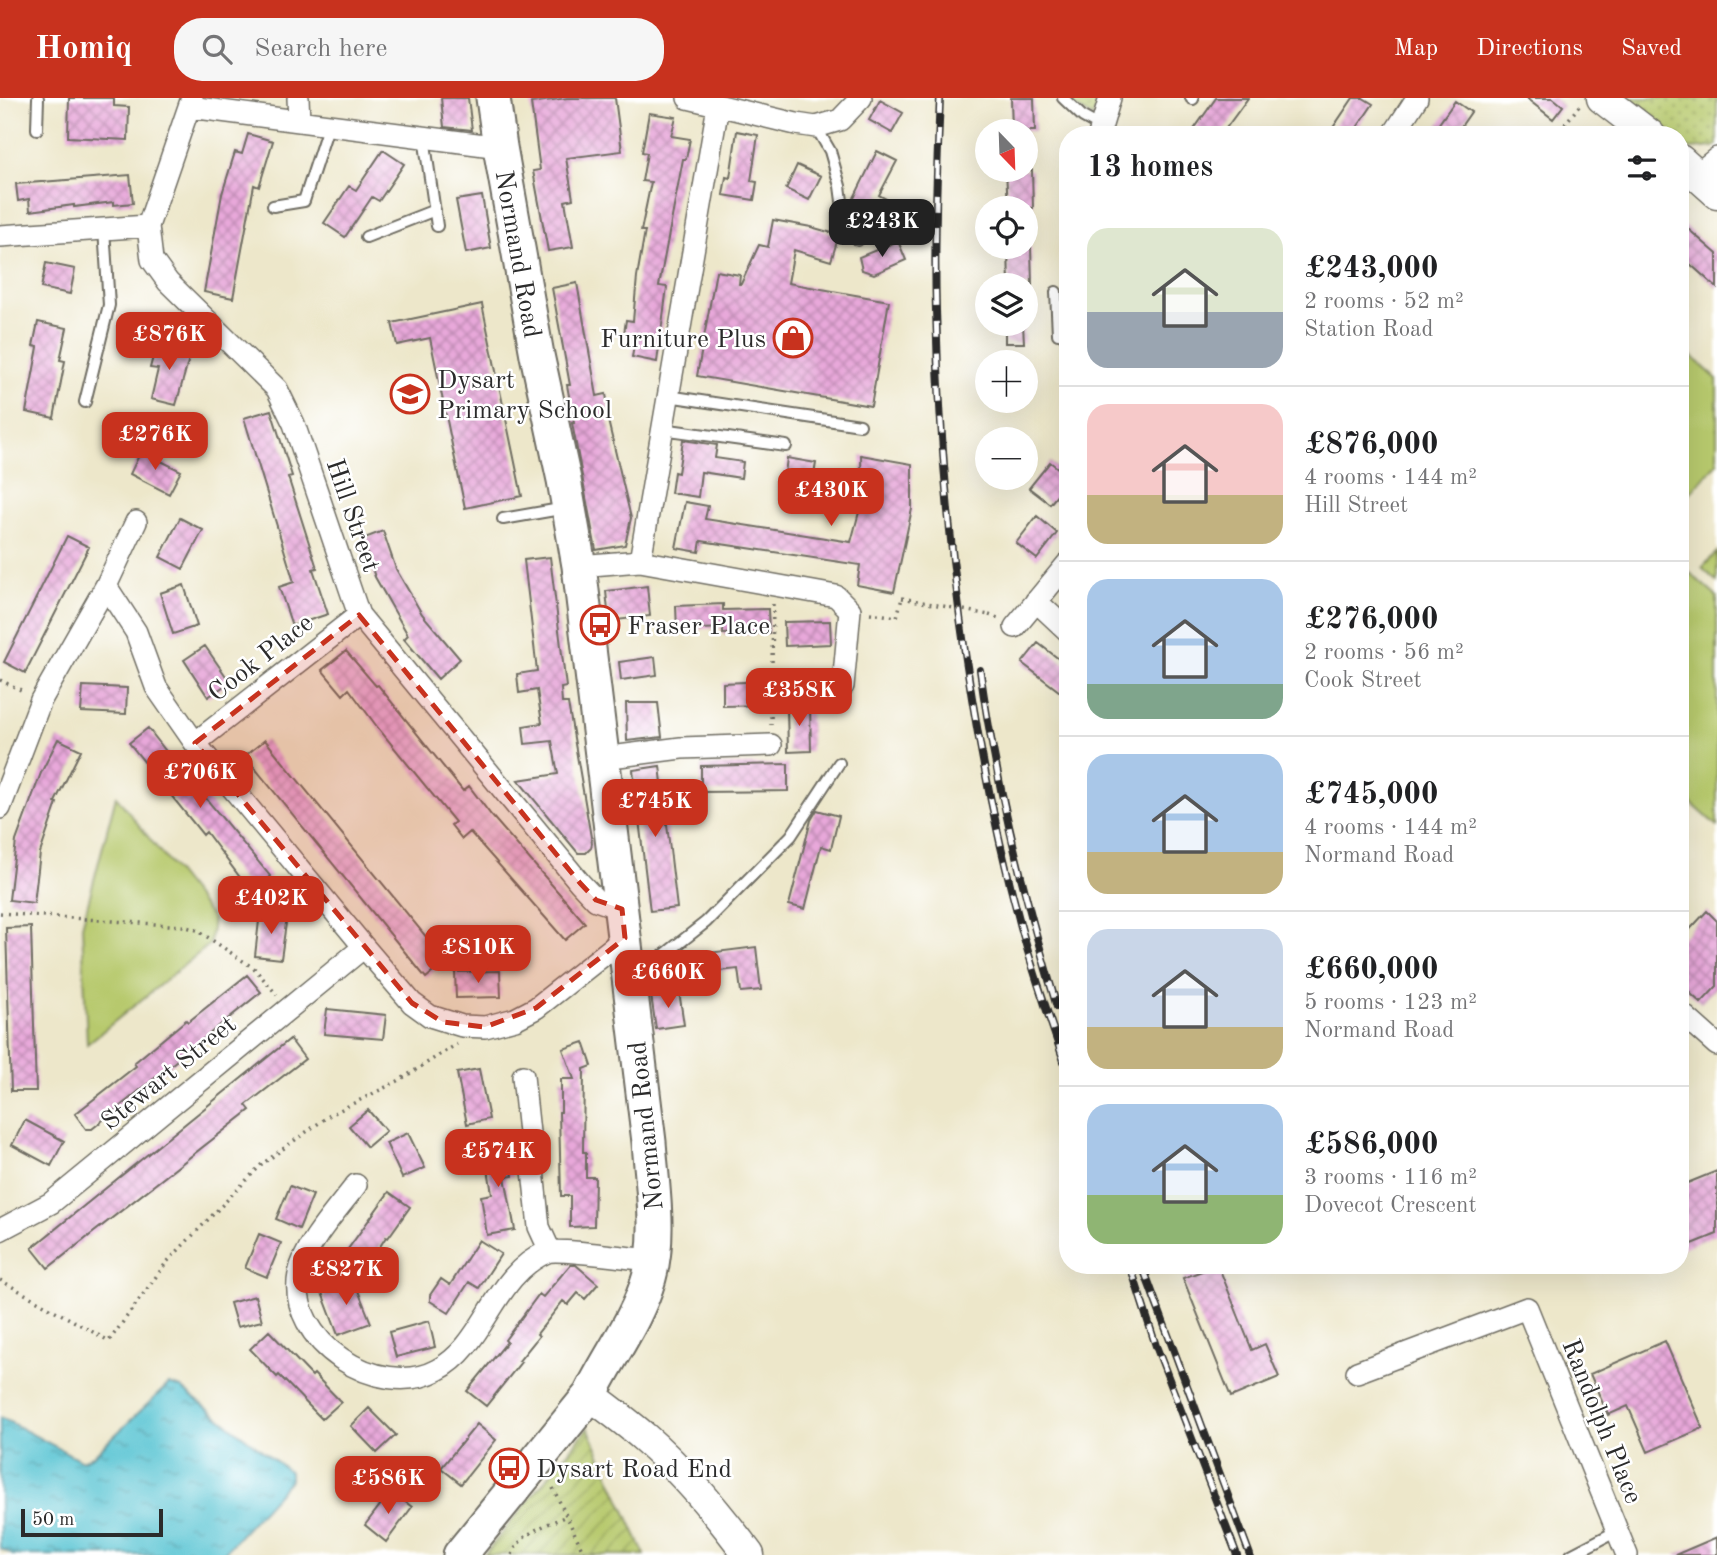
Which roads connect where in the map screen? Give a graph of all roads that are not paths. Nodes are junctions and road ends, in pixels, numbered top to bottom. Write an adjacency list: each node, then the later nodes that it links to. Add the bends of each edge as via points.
1 (38, 98): 19 (lane)
2 (298, 98): 12 (street)
3 (494, 98): 21 (main road, Normand Road)
4 (688, 98): 11 (street)
5 (861, 98): 18 (street, via 841,120)
6 (1063, 98): 14 (lane)
7 (1111, 98): 15 (street)
8 (1417, 98): 16 (street)
9 (1592, 99): 17 (main road)
10 (191, 103): 12 (street); 24 (street, Hill Street)
11 (718, 106): 18 (street); 32 (street)
12 (299, 120): 13 (street)
13 (329, 124): 20 (street); 22 (lane, via 304,201)
14 (1094, 126)
15 (1102, 126)
16 (1399, 126)
17 (1636, 126)
18 (816, 127): 29 (lane, via 830,151 844,216)
19 (37, 129)
20 (424, 136): 21 (street); 23 (lane)
21 (500, 147): 37 (main road, Normand Road)
22 (273, 206)
23 (435, 211): 25 (lane); 28 (lane)
24 (148, 226): 26 (street); 45 (street, Hill Street, via 152,260 168,282 276,389 294,424)
25 (437, 226)
26 (104, 229): 27 (street); 33 (lane, via 109,305)
27 (0, 236)
28 (366, 237)
29 (858, 240)
30 (1056, 292): 31 (lane)
31 (1059, 334)
32 (668, 396): 34 (lane); 35 (street)
33 (86, 402)
34 (860, 425)
35 (662, 429): 36 (lane); 40 (street)
36 (786, 446)
37 (569, 508): 38 (lane); 41 (main road, Normand Road)
38 (503, 519)
39 (136, 522): 43 (street)
40 (640, 561): 41 (street); 48 (street, via 836,596 850,610 844,686)
41 (579, 566): 51 (main road, Normand Road)
42 (1059, 574): 44 (street)
43 (106, 586): 49 (street, via 136,632 156,687); 53 (street, via 41,700)
44 (1036, 601): 46 (street); 47 (street)
45 (359, 615): 49 (street, Cook Place); 54 (street, Hill Street, via 580,883)
46 (1059, 623)
47 (1015, 627)
48 (798, 686)
49 (195, 743): 55 (street)
50 (771, 745): 51 (street, via 681,748)
51 (604, 758): 54 (main road, Normand Road)
52 (839, 763): 56 (lane, via 781,845 706,922)
53 (0, 808)
54 (623, 923): 55 (street, via 536,1008 485,1027 462,1026 430,1016 412,1003); 56 (main road, Normand Road)
55 (364, 947): 61 (street, Stewart Street, via 51,1203)
56 (630, 982): 63 (main road, Normand Road, via 654,1199)
57 (1689, 1020): 58 (street)
58 (1717, 1045)
59 (523, 1076): 62 (street, via 538,1227)
60 (356, 1185): 62 (street, via 305,1256 299,1302 312,1331 332,1352 361,1370 394,1379 437,1371 460,1354 508,1283 528,1263)
61 (0, 1230)
62 (551, 1251): 63 (street)
63 (653, 1260): 65 (main road, Normand Road, via 639,1307)
64 (1357, 1372): 66 (street, Randolph Place, via 1527,1308)
65 (590, 1395): 67 (main road, Normand Road); 68 (main road, via 685,1476)
66 (1617, 1531): 69 (lane); 70 (street, Randolph Place)
67 (460, 1555)
68 (749, 1555)
69 (1571, 1555)
70 (1627, 1555)

